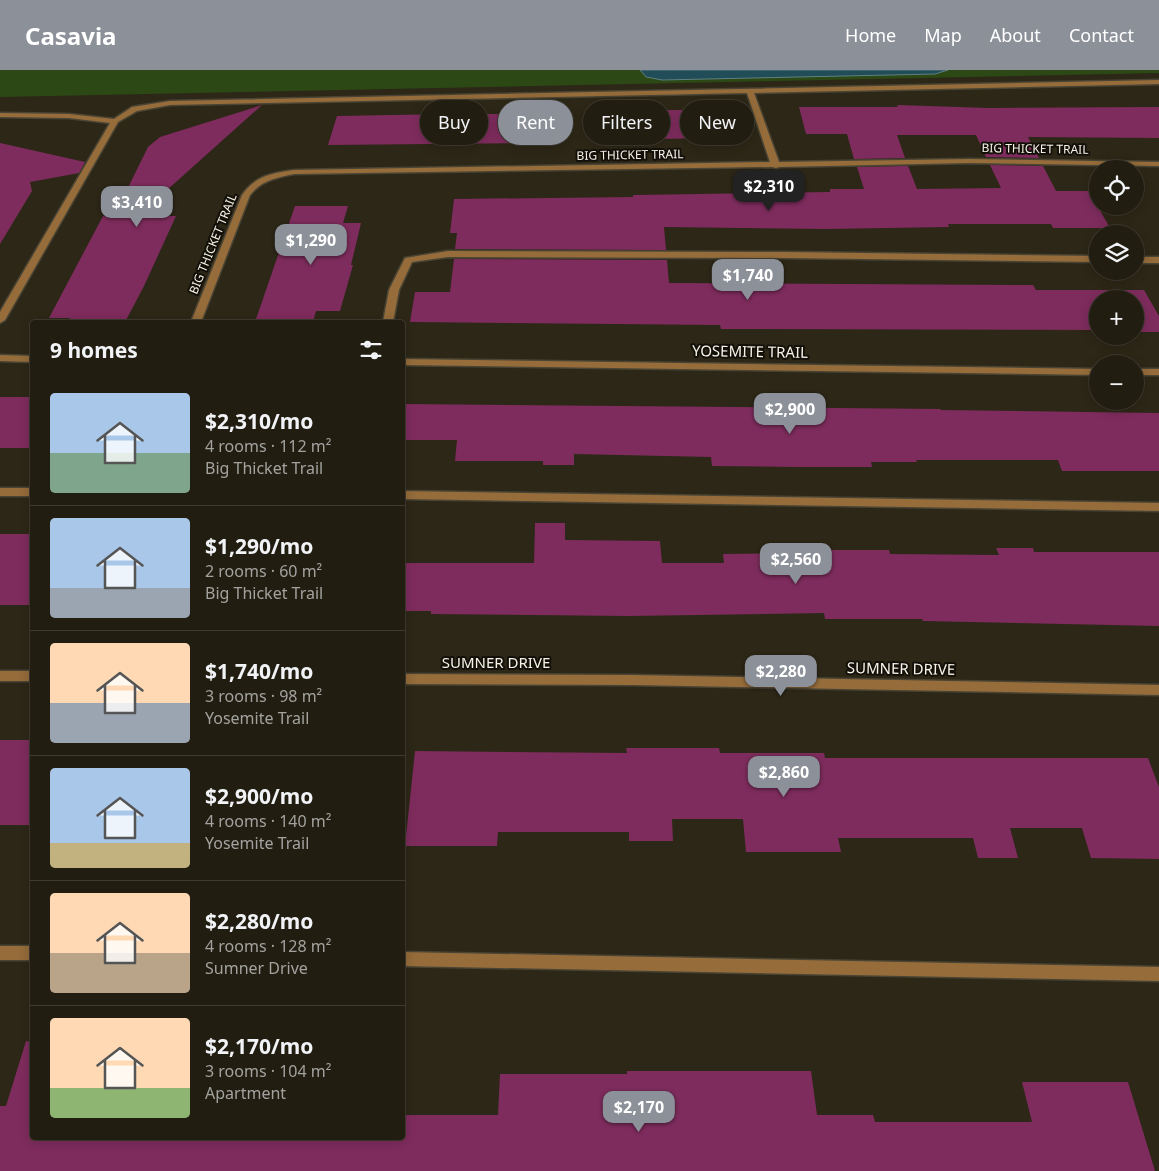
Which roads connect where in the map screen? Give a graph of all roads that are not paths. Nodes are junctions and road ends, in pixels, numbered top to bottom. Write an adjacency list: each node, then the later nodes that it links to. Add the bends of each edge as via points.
1 (1159, 82): 2 (street)
2 (750, 92): 4 (street, via 170,103 135,109); 6 (street)
3 (0, 115): 4 (street, via 68,116)
4 (115, 122): 10 (street)
5 (1159, 164): 6 (street, BIG THICKET TRAIL, via 969,161)
6 (776, 166): 11 (street, BIG THICKET TRAIL, via 326,171 268,177 253,184 246,195)
7 (1089, 259): 12 (street, via 448,254 408,260 394,290)
8 (1144, 260): 9 (street)
9 (1159, 260)
10 (0, 320)
11 (197, 320)
12 (388, 320)
13 (0, 358): 14 (street)
14 (30, 359)
15 (405, 362): 16 (street, YOSEMITE TRAIL)
16 (1089, 372)
17 (1144, 372): 18 (street)
18 (1159, 372)
19 (0, 492): 20 (street)
20 (30, 492)
21 (405, 495): 22 (street)
22 (1159, 507)
23 (0, 676): 24 (street)
24 (30, 676)
25 (405, 678): 26 (street, SUMNER DRIVE)
26 (1159, 690)
27 (0, 953): 28 (street)
28 (30, 954)
29 (405, 959): 30 (street)
30 (1159, 974)

